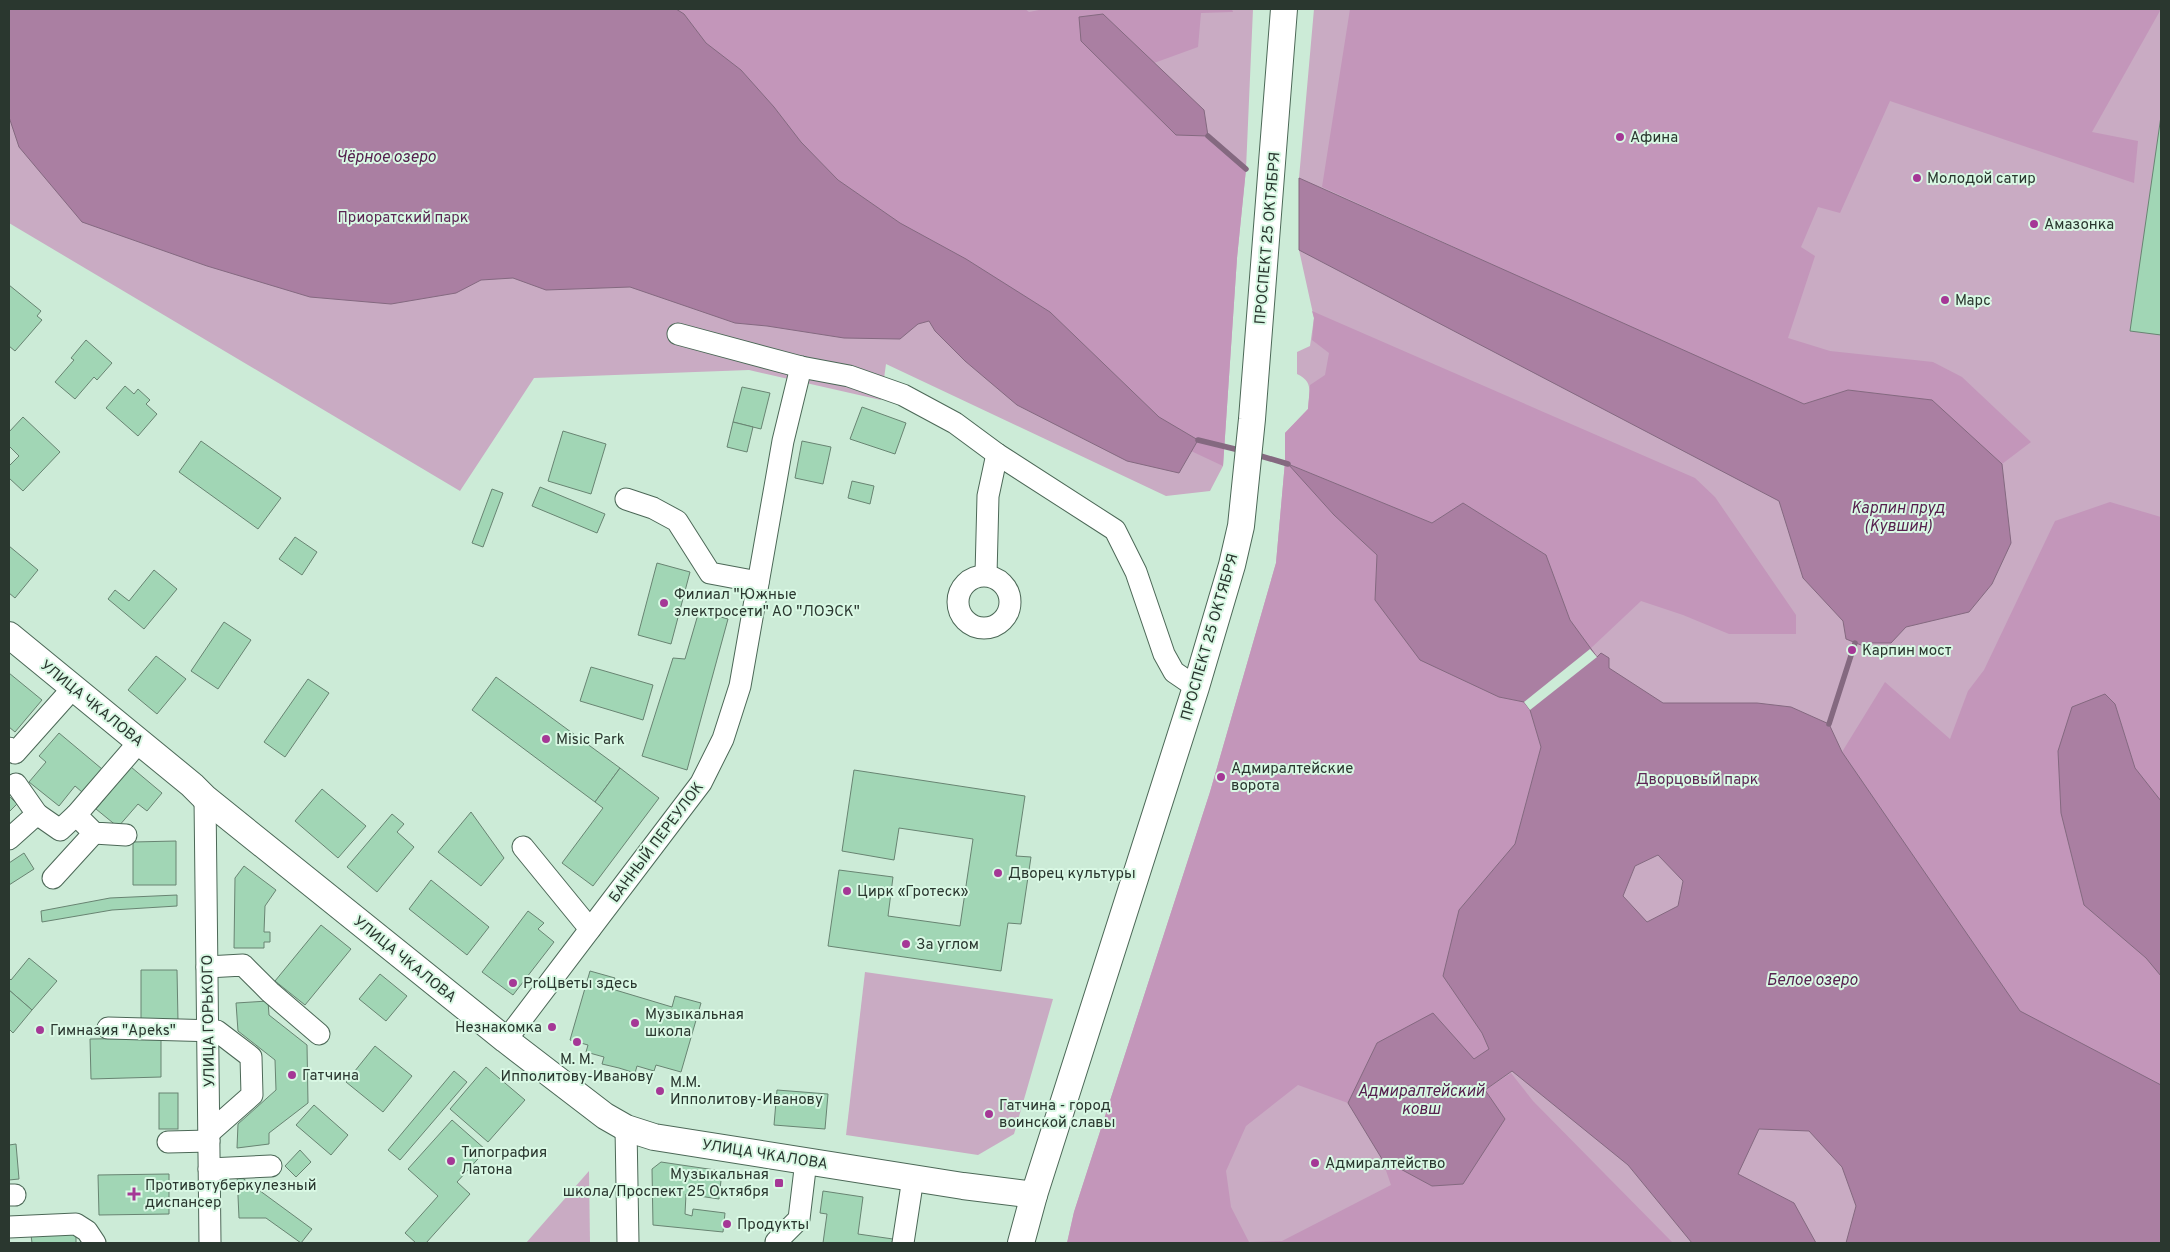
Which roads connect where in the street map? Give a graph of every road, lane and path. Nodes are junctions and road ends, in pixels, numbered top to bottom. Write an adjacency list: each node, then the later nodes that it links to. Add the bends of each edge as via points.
1 (1284, 9): 9 (main road, ПРОСПЕКТ 25 ОКТЯБРЯ, via 1241,526)
2 (678, 334): 3 (street)
3 (801, 367): 4 (street, via 849,376 903,395 955,423); 7 (street, БАННЫЙ ПЕРЕУЛОК, via 783,441)
4 (997, 454): 6 (street, via 988,496); 9 (street, via 1115,530 1136,572 1164,654 1174,672)
5 (626, 499): 7 (street, via 677,521 710,573)
6 (986, 575)
7 (758, 582): 22 (street, БАННЫЙ ПЕРЕУЛОК, via 740,686 723,739 701,784)
8 (9, 635): 10 (main road, УЛИЦА ЧКАЛОВА)
9 (1196, 686): 35 (main road, ПРОСПЕКТ 25 ОКТЯБРЯ)
10 (73, 688): 11 (main road, УЛИЦА ЧКАЛОВА); 12 (street, via 15,753)
11 (139, 742): 14 (main road, УЛИЦА ЧКАЛОВА); 16 (street)
12 (9, 748)
13 (16, 784): 15 (street)
14 (205, 798): 23 (street, УЛИЦА ГОРЬКОГО); 27 (main road, УЛИЦА ЧКАЛОВА)
15 (37, 814): 16 (street, via 60,830); 19 (street)
16 (76, 815): 17 (street)
17 (94, 833): 18 (street); 21 (street)
18 (126, 836)
19 (9, 839)
20 (523, 847): 22 (street)
21 (53, 878)
22 (590, 929): 27 (street, БАННЫЙ ПЕРЕУЛОК)
23 (207, 967): 25 (street, УЛИЦА ГОРЬКОГО); 26 (street, via 242,965)
24 (108, 1028): 25 (street)
25 (208, 1030): 29 (street, УЛИЦА ГОРЬКОГО); 29 (street, via 217,1031 251,1057 252,1095)
26 (319, 1034)
27 (506, 1040): 28 (main road, УЛИЦА ЧКАЛОВА, via 605,1116)
28 (626, 1128): 31 (main road, УЛИЦА ЧКАЛОВА, via 654,1137); 40 (street)
29 (209, 1137): 30 (street); 33 (street, УЛИЦА ГОРЬКОГО)
30 (168, 1142)
31 (806, 1161): 34 (main road, УЛИЦА ЧКАЛОВА); 37 (street, via 799,1219)
32 (271, 1166): 33 (street)
33 (209, 1169): 39 (street, УЛИЦА ГОРЬКОГО)
34 (914, 1178): 35 (main road, УЛИЦА ЧКАЛОВА); 41 (street)
35 (1034, 1195): 42 (main road, ПРОСПЕКТ 25 ОКТЯБРЯ)
36 (9, 1227): 38 (street, via 76,1224 87,1231)
37 (776, 1242)
38 (95, 1243)
39 (210, 1243)
40 (628, 1243)
41 (903, 1243)
42 (1020, 1243)

